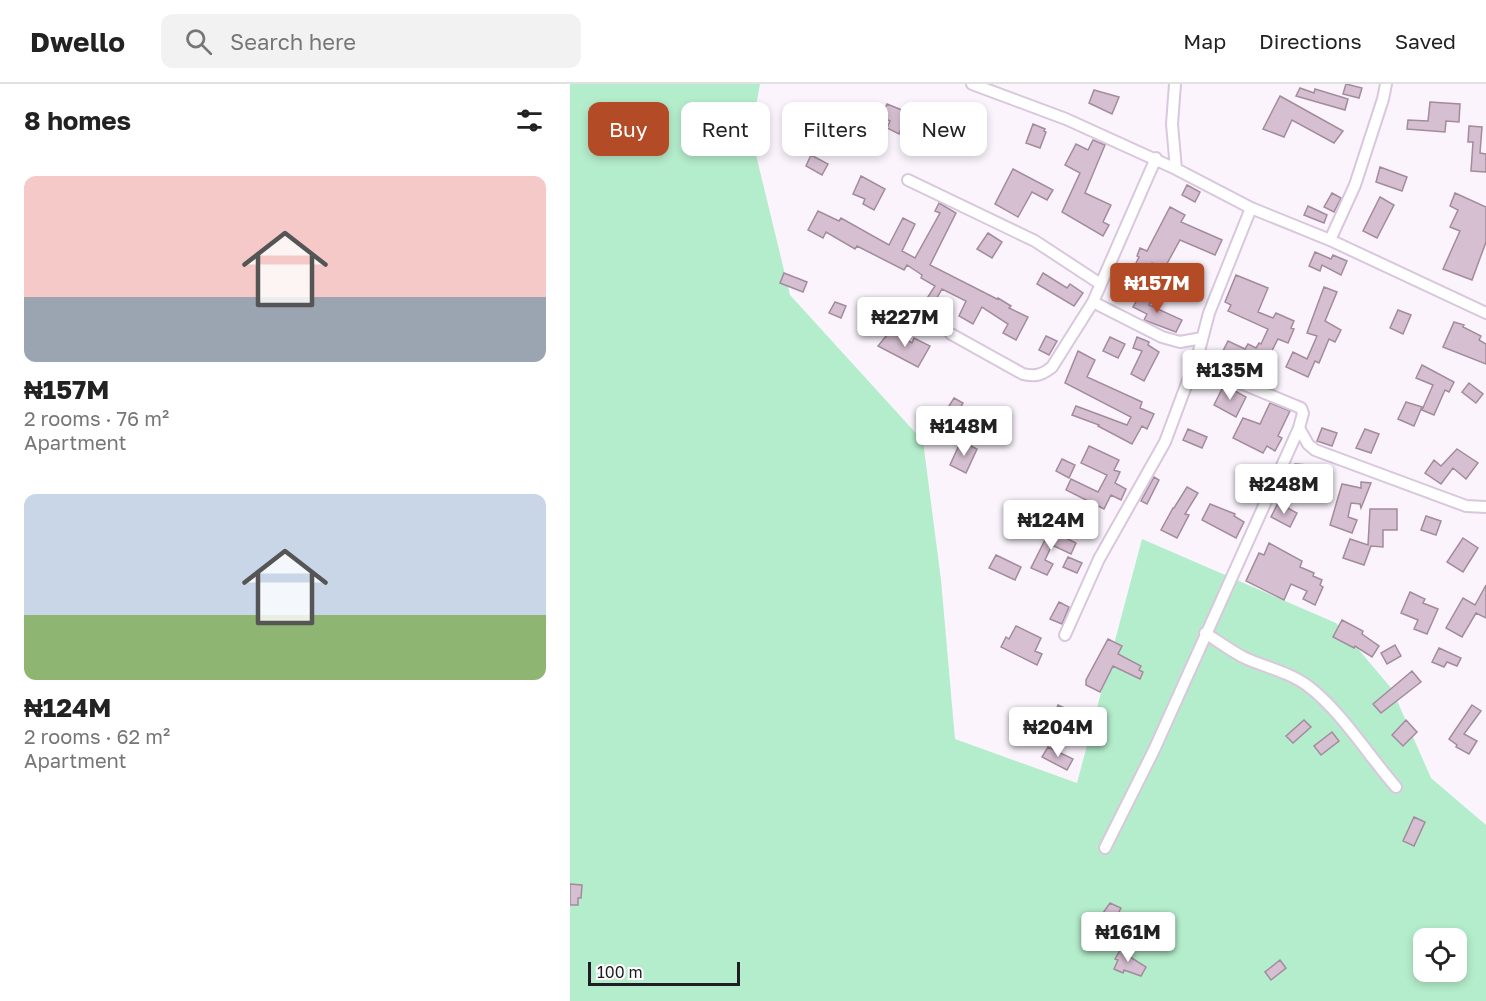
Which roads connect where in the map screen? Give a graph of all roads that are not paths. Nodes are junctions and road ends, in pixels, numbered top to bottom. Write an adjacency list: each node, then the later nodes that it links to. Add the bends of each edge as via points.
1 (972, 84): 4 (street)
2 (1175, 84): 5 (street, via 1172,124)
3 (1386, 84): 8 (street, via 1355,185)
4 (1156, 158): 5 (street); 9 (street)
5 (1176, 169): 7 (street)
6 (908, 180): 9 (street, via 1035,241)
7 (1251, 208): 8 (street); 13 (street)
8 (1330, 240): 11 (street)
9 (1099, 283): 10 (street)
10 (1093, 302): 12 (street, via 1052,367 1033,376); 13 (street, via 1162,337 1180,342)
11 (1486, 313)
12 (951, 334)
13 (1202, 338): 14 (street)
14 (1199, 351): 15 (street, via 1207,365 1221,375 1300,408 1303,413); 18 (street, via 1158,457 1099,559)
15 (1299, 428): 16 (street, via 1315,450 1466,506); 17 (street)
16 (1486, 507)
17 (1205, 633): 19 (street, via 1243,657 1307,685 1333,709); 20 (street, via 1154,750)
18 (1065, 634)
19 (1396, 787)
20 (1105, 848)

